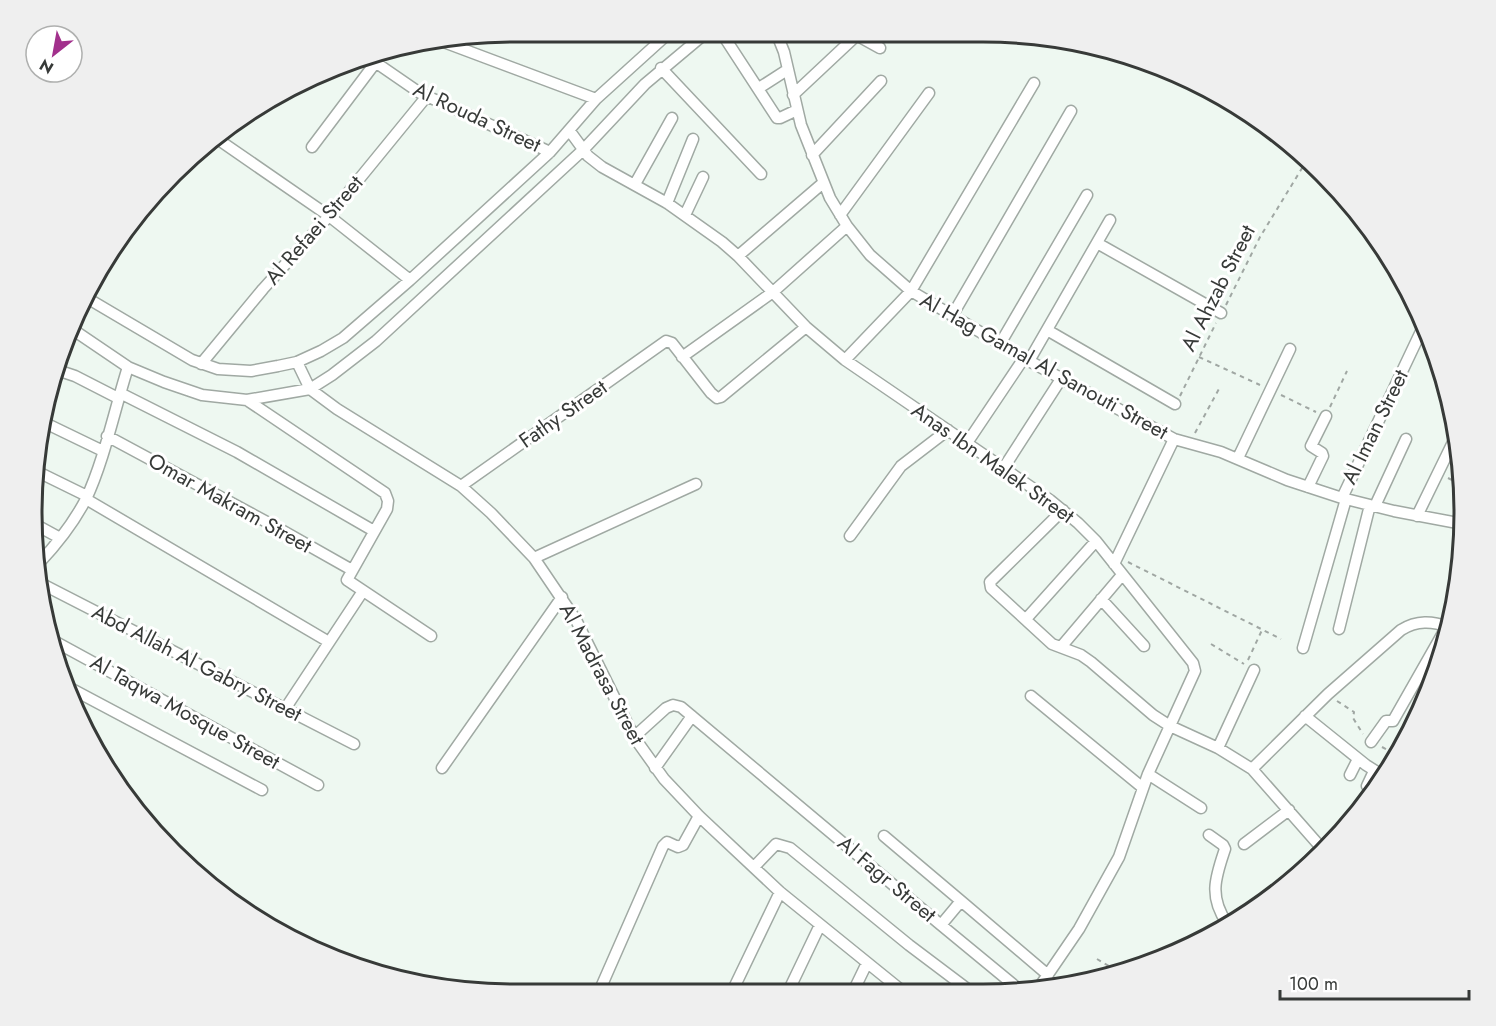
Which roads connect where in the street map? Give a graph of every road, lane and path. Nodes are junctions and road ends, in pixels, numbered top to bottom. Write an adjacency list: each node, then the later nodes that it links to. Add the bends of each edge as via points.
1 (659, 42): 19 (street)
2 (694, 42): 11 (street)
3 (728, 42): 15 (street)
4 (780, 42): 12 (street, Al Hag Gamal Al Sanouti Street)
5 (844, 42): 17 (street)
6 (869, 42): 8 (street)
7 (454, 46): 19 (street)
8 (880, 48)
9 (376, 63): 18 (street, Al Rouda Street)
10 (371, 64): 26 (street)
11 (661, 68): 27 (street); 31 (street)
12 (787, 70): 15 (street); 17 (street, Al Hag Gamal Al Sanouti Street)
13 (881, 81): 29 (street)
14 (1034, 83): 45 (street)
15 (759, 88): 20 (street, via 777,118)
16 (929, 93): 38 (street)
17 (793, 95): 20 (street, Al Hag Gamal Al Sanouti Street)
18 (427, 96): 28 (street, Al Rouda Street); 39 (street, Al Refaei Street)
19 (596, 99): 23 (street)
20 (796, 110): 29 (street, Al Hag Gamal Al Sanouti Street)
21 (1071, 111): 49 (street)
22 (672, 118): 34 (street)
23 (569, 130): 27 (street, Anas Ibn Malek Street); 28 (street)
24 (693, 139): 36 (street)
25 (222, 142): 39 (street)
26 (312, 147)
27 (583, 150): 34 (street, Anas Ibn Malek Street, via 602,167); 66 (street, via 376,341)
28 (550, 152): 44 (street)
29 (812, 155): 33 (street, Al Hag Gamal Al Sanouti Street)
30 (1303, 167): 48 (path, Al Ahzab Street, via 1260,237)
31 (761, 174)
32 (704, 177): 37 (street)
33 (823, 183): 38 (street, Al Hag Gamal Al Sanouti Street); 43 (street)
34 (635, 184): 36 (street, Anas Ibn Malek Street)
35 (1087, 195): 54 (street)
36 (667, 203): 37 (street, Anas Ibn Malek Street)
37 (685, 215): 43 (street, Anas Ibn Malek Street)
38 (840, 215): 41 (street, Al Hag Gamal Al Sanouti Street)
39 (329, 216): 44 (street); 60 (street, Al Refaei Street)
40 (1110, 220): 42 (street)
41 (847, 226): 45 (street, Al Hag Gamal Al Sanouti Street, via 870,255); 46 (street)
42 (1097, 243): 48 (street); 51 (street)
43 (738, 256): 46 (street, Anas Ibn Malek Street)
44 (410, 280): 59 (street, via 343,338)
45 (911, 291): 49 (street, Al Hag Gamal Al Sanouti Street); 57 (street)
46 (773, 292): 50 (street, Anas Ibn Malek Street); 56 (street)
47 (93, 301): 60 (street)
48 (1221, 313): 69 (path, Al Ahzab Street)
49 (952, 316): 54 (street, Al Hag Gamal Al Sanouti Street)
50 (806, 327): 56 (street, via 721,398 711,393); 57 (street, Anas Ibn Malek Street)
51 (1047, 330): 58 (street); 69 (street)
52 (78, 333): 61 (street)
53 (1419, 336): 89 (street, Al Iman Street)
54 (1000, 344): 58 (street, Al Hag Gamal Al Sanouti Street)
55 (1290, 349): 80 (street)
56 (682, 357): 86 (street, Fathy Street, via 666,341)
57 (845, 360): 72 (street, Anas Ibn Malek Street)
58 (1026, 360): 64 (street, Al Hag Gamal Al Sanouti Street); 77 (street)
59 (297, 362): 60 (street, via 250,371); 66 (street, Al Madrasa Street)
60 (201, 364)
61 (128, 367): 67 (street); 68 (street, via 202,395)
62 (1347, 371): 70 (path)
63 (64, 372): 67 (street)
64 (1061, 379): 74 (street, Al Hag Gamal Al Sanouti Street); 81 (street)
65 (1220, 387): 76 (path)
66 (310, 389): 68 (street); 86 (street, Al Madrasa Street, via 336,410)
67 (119, 395): 73 (street); 95 (street, via 237,452)
68 (247, 400): 95 (street, via 385,493 387,509)
69 (1175, 404)
70 (1326, 416): 87 (street, via 1311,446 1323,456)
71 (50, 426): 79 (street)
72 (948, 430): 77 (street, Anas Ibn Malek Street); 96 (street, via 901,465)
73 (107, 436): 79 (street); 102 (street, Omar Makram Street, via 276,527)
74 (1174, 439): 76 (street, Al Hag Gamal Al Sanouti Street); 101 (street)
75 (1406, 439): 90 (street)
76 (1190, 443): 80 (street, Al Hag Gamal Al Sanouti Street)
77 (967, 444): 81 (street, Anas Ibn Malek Street)
78 (1450, 449): 82 (street)
79 (103, 451): 88 (street)
80 (1238, 458): 87 (street, Al Hag Gamal Al Sanouti Street)
81 (1003, 469): 91 (street, Anas Ibn Malek Street)
82 (1438, 473): 84 (path); 92 (street)
83 (44, 475): 88 (street)
84 (1453, 480)
85 (696, 484): 100 (street)
86 (461, 486): 100 (street, Al Madrasa Street)
87 (1308, 487): 89 (street, Al Hag Gamal Al Sanouti Street)
88 (86, 497): 97 (street); 114 (street)
89 (1344, 498): 90 (street, Al Hag Gamal Al Sanouti Street); 119 (street, Al Iman Street)
90 (1372, 505): 92 (street, Al Hag Gamal Al Sanouti Street); 110 (street)
91 (1063, 510): 98 (street, Anas Ibn Malek Street); 108 (street, via 990,582 991,588)
92 (1417, 516): 93 (street, Al Hag Gamal Al Sanouti Street)
93 (1454, 522)
94 (42, 528): 97 (street)
95 (374, 531): 102 (street)
96 (850, 536)
97 (60, 538): 99 (street)
98 (1095, 541): 101 (street, Anas Ibn Malek Street); 108 (street)
99 (44, 557)
100 (534, 558): 106 (street, Al Madrasa Street)
101 (1116, 560): 103 (street, Anas Ibn Malek Street); 111 (path)
102 (349, 575): 105 (street, Omar Makram Street)
103 (1122, 575): 107 (street); 128 (street, Anas Ibn Malek Street, via 1195,668)
104 (48, 587): 125 (street, Abd Allah Al Gabry Street)
105 (363, 591): 112 (street, Omar Makram Street); 114 (street)
106 (562, 597): 129 (street, Al Madrasa Street); 135 (street)
107 (1101, 599): 117 (street); 118 (street)
108 (1026, 619): 118 (street, via 1052,644)
109 (1440, 626): 123 (street, via 1411,624)
110 (1339, 629)
111 (1262, 630): 113 (path); 115 (path, via 1246,665)
112 (431, 636)
113 (1281, 639)
114 (328, 642): 125 (street)
115 (1210, 644)
116 (61, 645): 141 (street, Al Taqwa Mosque Street)
117 (1144, 646)
118 (1061, 647): 128 (street, via 1091,662)
119 (1303, 648)
120 (1432, 655): 130 (street, via 1394,721 1386,721)
121 (1254, 670): 132 (street)
122 (78, 692): 144 (street)
123 (1328, 694): 127 (street); 130 (path, via 1354,712 1356,726)
124 (1031, 696): 143 (street)
125 (285, 709): 131 (street, Abd Allah Al Gabry Street)
126 (692, 716): 129 (street, via 673,705); 136 (street); 157 (street, Al Fagr Street)
127 (1305, 716): 134 (street); 137 (street)
128 (1170, 726): 132 (street); 139 (street, Anas Ibn Malek Street)
129 (634, 737): 136 (street, Al Madrasa Street)
130 (1371, 741): 133 (path)
131 (354, 744)
132 (1218, 748): 137 (street)
133 (1389, 751)
134 (1358, 759): 138 (street); 140 (street)
135 (442, 768)
136 (655, 768): 147 (street, Al Madrasa Street)
137 (1252, 769): 146 (street)
138 (1374, 771): 142 (street)
139 (1148, 774): 143 (street, Anas Ibn Malek Street); 145 (street)
140 (1350, 776)
141 (318, 785)
142 (1367, 786)
143 (1143, 788): 161 (street, Anas Ibn Malek Street, via 1119,857 1079,930)
144 (262, 790)
145 (1201, 808)
146 (1288, 810): 150 (street); 151 (street)
147 (699, 816): 152 (street, Al Madrasa Street); 164 (street, via 683,845 667,842 663,846)
148 (1209, 835): 155 (street, via 1225,849 1215,890)
149 (884, 836): 154 (street)
150 (1244, 843)
151 (1318, 844)
152 (754, 867): 153 (street, Al Madrasa Street); 169 (street, via 776,844 790,848)
153 (780, 892): 156 (street, Al Madrasa Street); 165 (street)
154 (961, 901): 157 (street, Al Fagr Street); 161 (street, Al Fagr Street)
155 (1224, 917)
156 (820, 925): 159 (street, Al Madrasa Street); 166 (street)
157 (941, 925): 163 (street)
158 (1097, 959): 160 (path)
159 (867, 963): 167 (street); 168 (street, Al Madrasa Street)
160 (1109, 967)
161 (1048, 975): 162 (street, Anas Ibn Malek Street)
162 (1044, 980)
163 (1011, 983)
164 (602, 984)
165 (736, 984)
166 (792, 984)
167 (857, 984)
168 (893, 984)
169 (961, 984)

